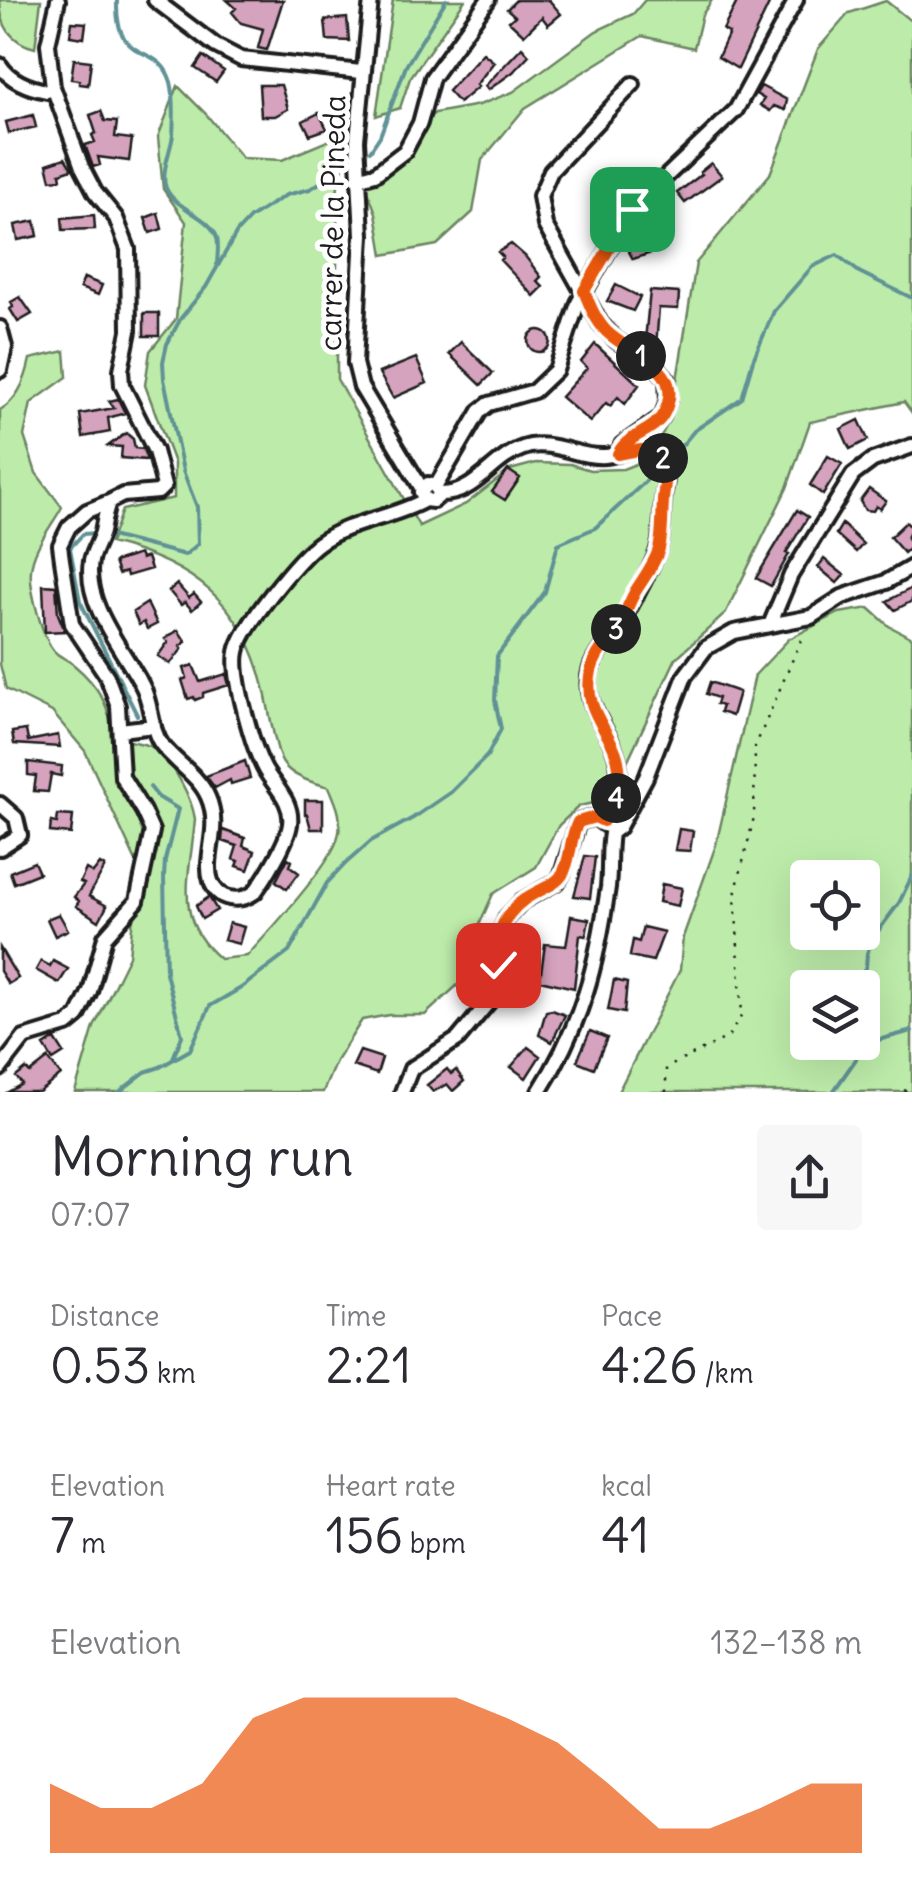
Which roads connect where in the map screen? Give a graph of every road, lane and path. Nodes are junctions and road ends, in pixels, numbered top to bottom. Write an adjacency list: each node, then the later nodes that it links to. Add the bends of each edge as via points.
1 (58, 0): 9 (street, via 48,44)
2 (155, 0): 7 (street, via 241,59)
3 (371, 0): 7 (street, carrer de la Pineda)
4 (488, 0): 10 (street, via 432,78 405,150 375,174)
5 (796, 0): 11 (street, via 736,110 632,209)
6 (0, 65): 9 (street, via 30,86)
7 (361, 72): 10 (street, carrer de la Pineda)
8 (633, 84): 11 (street, via 542,186 545,225)
9 (53, 87): 17 (street, via 82,167 128,249 122,385 163,477 158,492 123,494)
10 (357, 179): 16 (street, carrer de la Pineda, via 362,254 356,376)
11 (584, 291): 15 (street, via 607,332 655,365 668,384 662,417); 16 (street, via 556,370 534,390 480,411)
12 (0, 328): 13 (street)
13 (0, 370)
14 (912, 446): 20 (street, via 853,475 791,575)
15 (618, 454): 16 (street, via 524,448 459,493); 24 (street, via 655,450 668,473 658,550 591,670 592,703 621,769)
16 (431, 492): 21 (street, via 322,541 240,640 237,671 255,741 289,808 290,824 250,896 230,898 213,884 210,800 162,745)
17 (109, 502): 21 (street, via 90,568 98,605 142,685); 22 (street, via 77,518 60,545 72,624 110,683)
18 (912, 567): 19 (street)
19 (814, 615): 20 (street); 30 (path, via 754,747 754,817 734,896 742,1014 728,1037 666,1068)
20 (770, 625): 24 (street, via 734,632 695,660 646,777 619,827)
21 (154, 726): 22 (street)
22 (120, 730): 26 (street, via 122,777 152,831 137,901 104,937 78,1016 24,1038)
23 (0, 804): 25 (street, via 16,818 20,835)
24 (607, 827): 28 (street, via 595,817 578,822 558,880 508,917 495,945 500,976 493,996 458,1040 412,1069); 29 (street, via 610,869 593,978 565,1050)
25 (0, 848)
26 (0, 1070)
27 (912, 1087): 31 (path)
28 (402, 1092)
29 (539, 1092)
30 (666, 1092)
31 (904, 1092)

